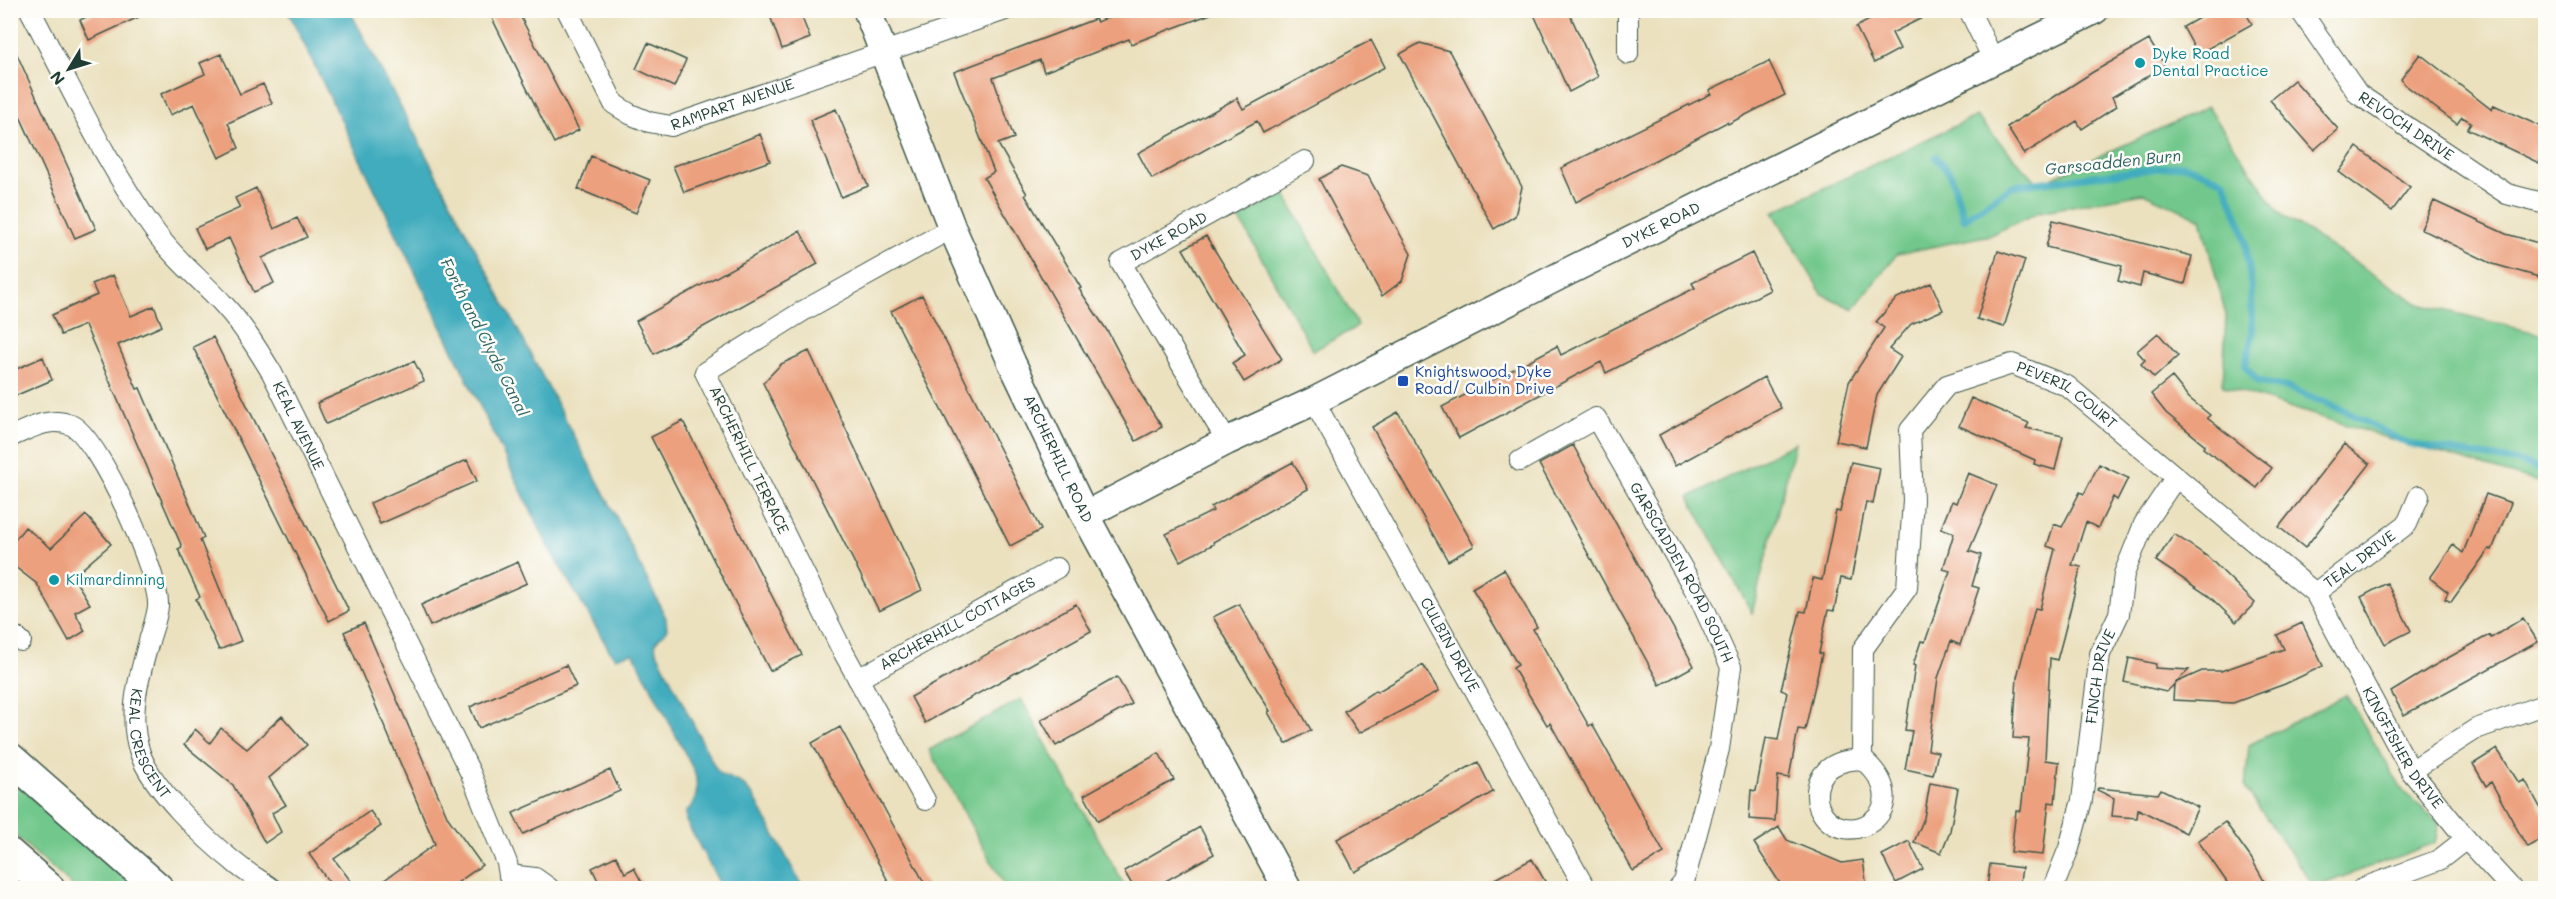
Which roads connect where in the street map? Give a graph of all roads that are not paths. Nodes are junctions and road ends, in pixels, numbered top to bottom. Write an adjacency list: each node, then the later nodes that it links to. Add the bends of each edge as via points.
1 (30, 10): 32 (street, KEAL AVENUE, via 123,184 156,235 224,304 250,336 272,374 471,774 507,863)
2 (567, 10): 9 (street, RAMPART AVENUE, via 614,104 630,114 671,126)
3 (867, 10): 9 (street, ARCHERHILL ROAD)
4 (1005, 10): 9 (street, RAMPART AVENUE)
5 (1628, 10): 10 (street)
6 (1969, 10): 11 (street)
7 (2095, 10): 11 (street, DYKE ROAD)
8 (2300, 10): 13 (street, REVOCH DRIVE, via 2358,94 2506,194)
9 (883, 53): 14 (street, ARCHERHILL ROAD)
10 (1628, 54)
11 (1993, 60): 15 (street, DYKE ROAD)
12 (1305, 161): 17 (street, DYKE ROAD, via 1121,262)
13 (2546, 204)
14 (952, 228): 21 (street, ARCHERHILL ROAD); 24 (street, ARCHERHILL TERRACE, via 803,311 705,372)
15 (1314, 401): 17 (street, DYKE ROAD); 38 (street, CULBIN DRIVE)
16 (10, 437): 35 (street, KEAL CRESCENT, via 47,422 64,422 89,442 141,544 157,593 155,621 135,703 136,738 143,762 154,780 204,835 234,863)
17 (1227, 441): 21 (street, DYKE ROAD)
18 (1520, 460): 39 (street, GARSCADDEN ROAD SOUTH, via 1596,418 1700,599 1731,667 1719,749 1684,882)
19 (2176, 477): 23 (street, PEVERIL COURT); 27 (street, PEVERIL COURT, via 2067,386 2012,364 1947,385 1910,430 1913,500 1907,588 1863,650); 40 (street, FINCH DRIVE, via 2144,524 2124,574 2119,614 2100,654 2082,800)
20 (2419, 496): 23 (street, TEAL DRIVE, via 2407,524)
21 (1085, 515): 37 (street, ARCHERHILL ROAD)
22 (1057, 568): 24 (street, ARCHERHILL COTTAGES)
23 (2315, 593): 28 (street, KINGFISHER DRIVE)
24 (858, 679): 29 (street, ARCHERHILL TERRACE)
25 (2546, 704): 28 (street, via 2476,729)
26 (10, 758): 34 (main road)
27 (1862, 759)
28 (2411, 771): 30 (street, KINGFISHER DRIVE)
29 (925, 800)
30 (2466, 838): 41 (street, via 2439,860); 42 (street, KINGFISHER DRIVE)
31 (10, 854): 33 (main road)
32 (504, 882): 36 (street, via 535,878)
33 (50, 888)
34 (158, 888)
35 (271, 888)
36 (549, 888)
37 (1287, 888)
38 (1584, 888)
39 (1679, 888)
40 (2053, 888)
41 (2363, 888)
42 (2511, 888)

